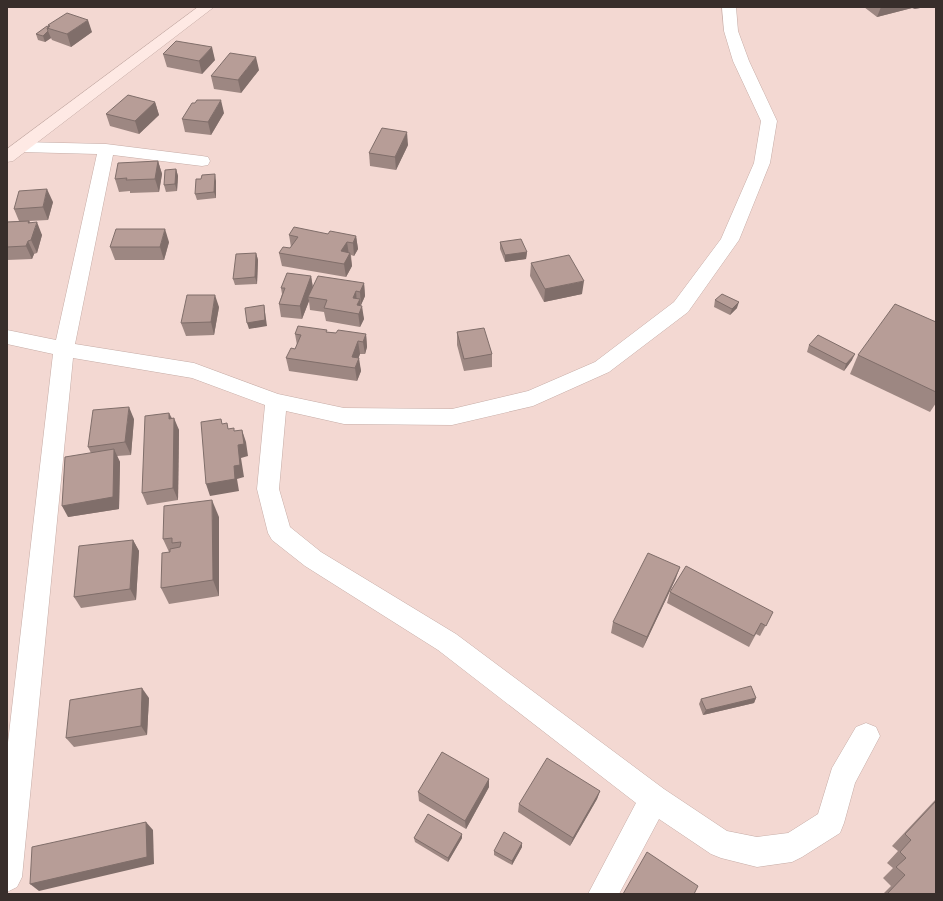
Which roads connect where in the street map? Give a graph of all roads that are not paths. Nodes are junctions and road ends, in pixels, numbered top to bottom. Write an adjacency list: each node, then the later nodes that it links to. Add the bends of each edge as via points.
1 (206, 7): 3 (street)
2 (729, 7): 9 (street, via 731,31 741,61 769,121 762,163 730,240 681,307 602,367 533,398 460,416 344,416)
3 (22, 147): 4 (street); 5 (street)
4 (106, 149): 6 (street); 8 (street)
5 (7, 157)
6 (202, 161)
7 (7, 337): 8 (street)
8 (64, 349): 9 (street, via 194,371); 11 (street)
9 (276, 401): 12 (street, via 268,489 280,533 313,559 447,642)
10 (866, 736): 12 (street, via 842,778 830,823 792,847 757,852 721,844)
11 (12, 776): 13 (street)
12 (654, 799): 14 (street)
13 (7, 877)
14 (603, 894)

